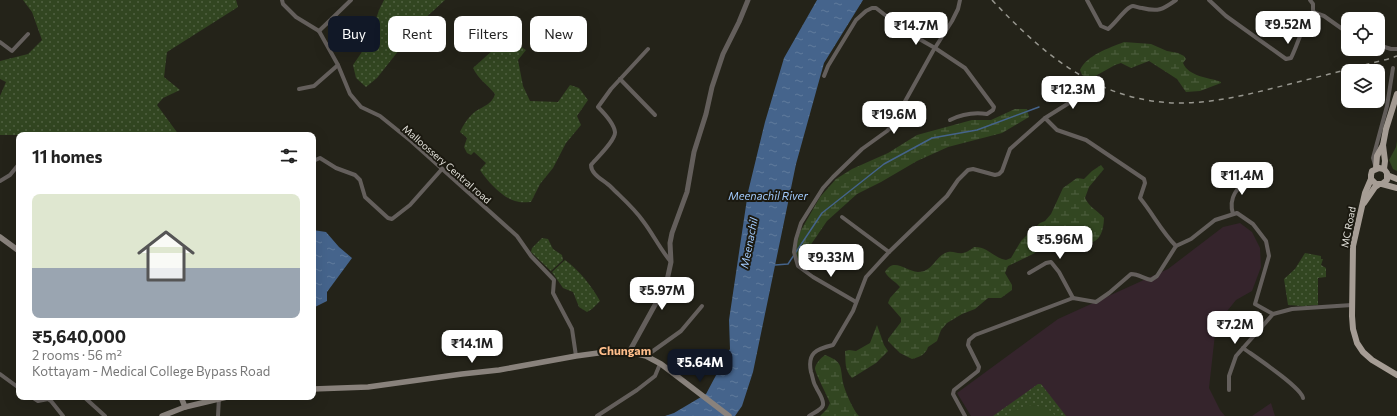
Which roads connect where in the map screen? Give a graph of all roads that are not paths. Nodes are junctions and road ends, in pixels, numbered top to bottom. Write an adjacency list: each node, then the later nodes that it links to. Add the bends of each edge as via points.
1 (282, 0): 11 (street, Malloossery Central road, via 296,17)
2 (351, 0): 11 (street)
3 (748, 0): 47 (street, via 723,54 712,87 694,152 687,192 672,232)
4 (960, 0): 15 (street, via 952,21)
5 (1087, 0): 6 (street, via 1101,26 1108,29 1133,6 1156,11 1164,9)
6 (1176, 0)
7 (1208, 0): 9 (street, via 1286,59 1291,58 1306,21)
8 (1310, 0): 9 (street)
9 (1313, 12): 10 (street)
10 (1341, 28)
11 (319, 31): 18 (street, Malloossery Central road)
12 (28, 34): 13 (street, via 12,51)
13 (0, 42)
14 (1385, 47): 17 (street)
15 (935, 48): 20 (street, via 907,32 876,8 872,8 856,20); 27 (street, via 965,68 994,107 987,114 977,112); 50 (street, via 903,105 899,119 862,149 823,188 801,223 796,238 794,252 798,266)
16 (648, 49): 21 (street)
17 (1397, 49)
18 (338, 65): 23 (street, via 314,86); 32 (street, Malloossery Central road, via 350,94 361,107 380,116)
19 (1393, 68): 31 (street, via 1373,158)
20 (824, 76)
21 (620, 79): 25 (street); 47 (street, via 598,107 609,120 615,135 591,165 591,170 644,221)
22 (1093, 88): 26 (street)
23 (299, 89)
24 (1396, 97): 28 (main road, MC Road)
25 (655, 115)
26 (1045, 118): 44 (street, via 1057,130 1086,140 1144,179 1140,198); 46 (street, via 1010,149 999,174 968,170 947,196)
27 (950, 120)
28 (1383, 145): 31 (main road, MC Road, via 1377,156); 33 (main road)
29 (316, 160): 32 (street, via 320,158 336,168 355,175 360,180 365,197 392,219 414,202)
30 (16, 168): 37 (street)
31 (1376, 168): 33 (main road); 35 (main road, MC Road, via 1371,173)
32 (442, 169): 56 (street, Malloossery Central road, via 517,236 531,256 554,280 553,293 572,329)
33 (1386, 172): 36 (main road); 38 (main road, via 1387,180)
34 (1251, 179): 41 (street, via 1232,197)
35 (1371, 179): 38 (main road); 40 (main road, MC Road)
36 (1397, 179)
37 (0, 181)
38 (1380, 185): 39 (main road); 40 (main road, via 1375,187)
39 (1397, 188)
40 (1363, 204): 51 (main road, MC Road, via 1353,246)
41 (1233, 214): 44 (street, via 1215,220 1191,239); 53 (street, via 1236,213 1253,224 1266,240 1269,256 1255,304)
42 (842, 217): 46 (street)
43 (0, 237): 45 (main road)
44 (1176, 246): 49 (street, via 1157,276 1151,280 1131,274 1096,302)
45 (16, 249)
46 (889, 252): 50 (street, via 866,276)
47 (671, 262): 55 (street, via 666,285)
48 (1029, 273): 49 (street, via 1051,262 1060,272)
49 (1073, 298): 79 (street, via 975,335 969,340 968,345 979,367 978,371 954,390 953,394)
50 (856, 302): 78 (street, via 833,345 815,352 811,358 814,385 823,400 823,406)
51 (1352, 305): 53 (street, via 1292,309); 59 (main road, MC Road, via 1357,331 1365,348); 61 (main road, MC Road, via 1353,329 1357,343 1372,360)
52 (702, 306): 57 (street, via 681,331)
53 (1273, 314): 54 (street)
54 (1243, 348): 64 (street, via 1236,356); 65 (street, via 1294,386)
55 (630, 352): 56 (main road, via 613,351); 57 (main road)
56 (576, 356): 63 (main road, via 499,370 368,387)
57 (646, 356): 58 (main road)
58 (661, 364): 76 (street, via 655,376); 77 (main road)
59 (1397, 371)
60 (0, 374): 62 (street)
61 (1397, 376)
62 (16, 386)
63 (316, 389)
64 (1229, 390)
65 (1303, 398)
66 (49, 400): 72 (street)
67 (87, 400): 73 (street)
68 (182, 400): 71 (main road)
69 (211, 400): 71 (main road)
70 (219, 400): 75 (street)
71 (185, 407): 74 (main road)
72 (63, 416)
73 (105, 416)
74 (162, 416)
75 (218, 416)
76 (597, 416)
77 (729, 416)
78 (809, 416)
79 (965, 416)

